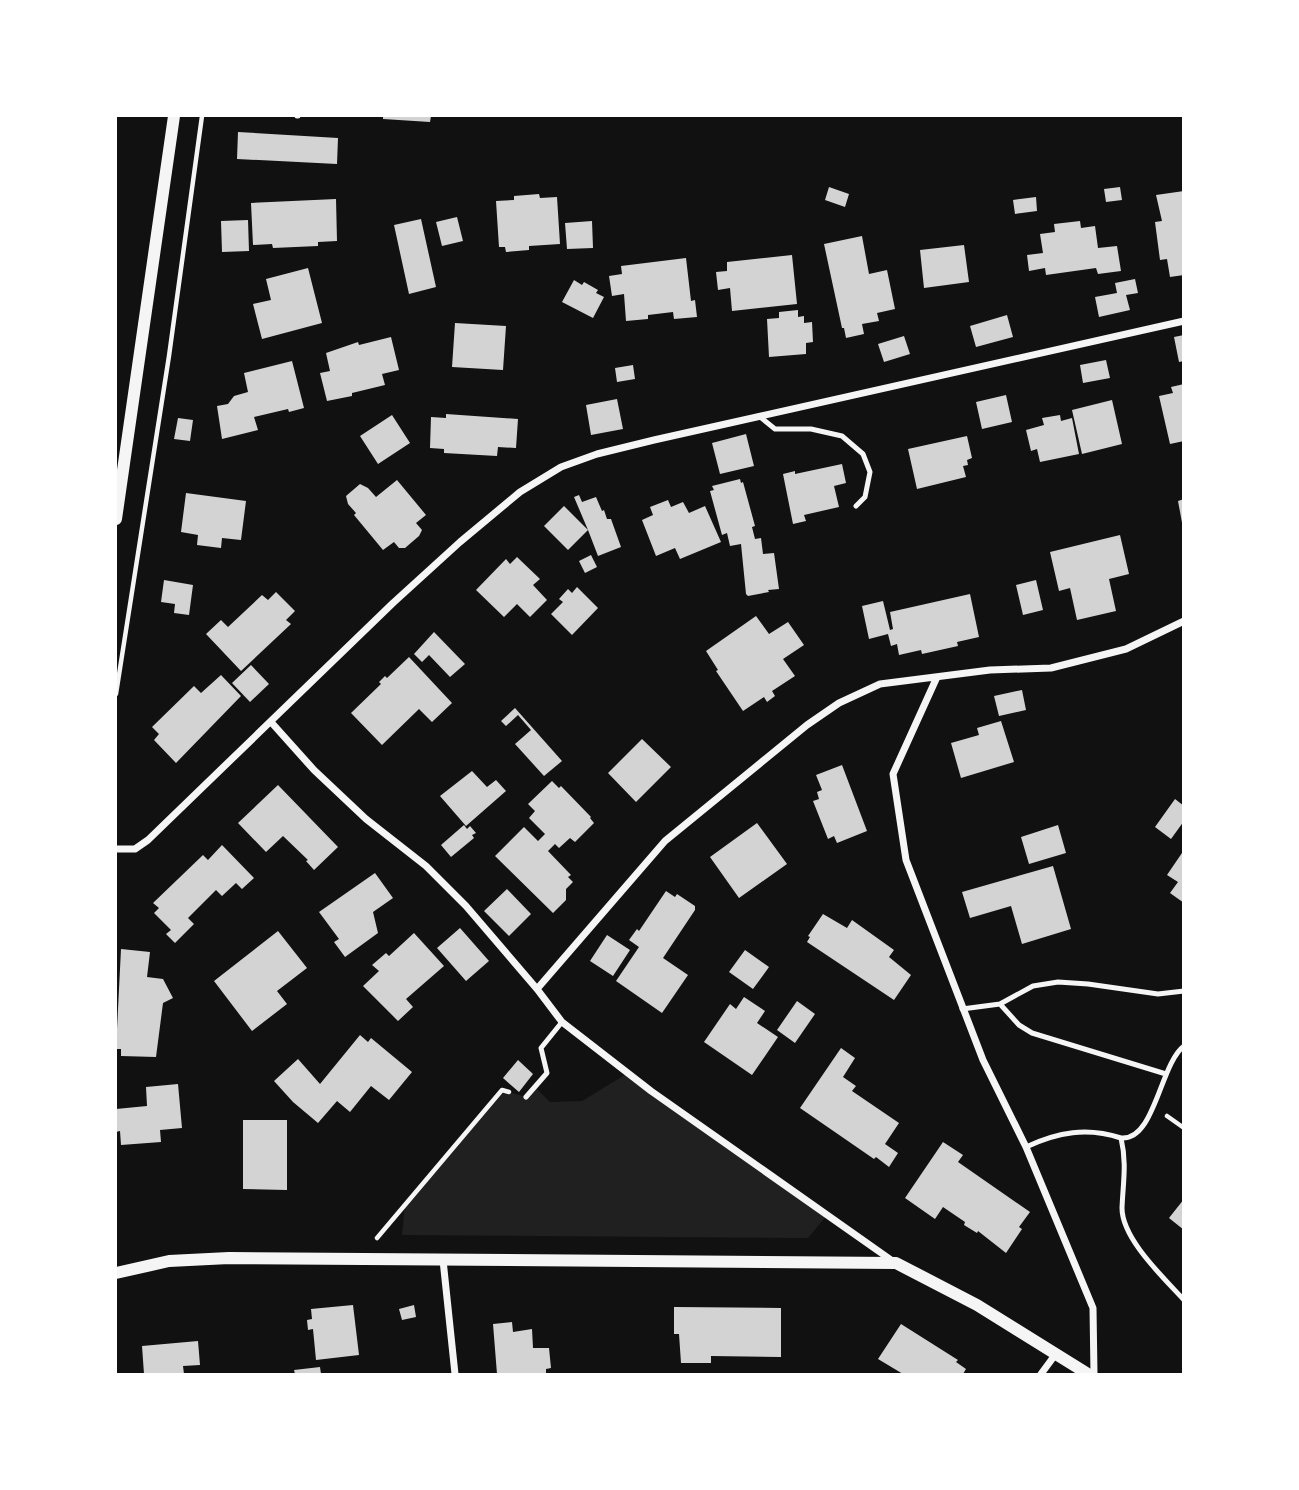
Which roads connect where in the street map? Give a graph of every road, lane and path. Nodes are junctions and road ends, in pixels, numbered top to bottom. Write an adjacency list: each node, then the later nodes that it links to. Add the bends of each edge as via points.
1 (174, 116): 6 (street)
2 (202, 116): 9 (path)
3 (1184, 321): 4 (street)
4 (759, 416): 5 (lane, via 775,429 811,429 842,436 863,454 870,472 865,497); 10 (street, via 597,454 561,467 520,492 460,541)
5 (856, 506)
6 (116, 519)
7 (1184, 621): 8 (street, via 1126,649 1051,668)
8 (937, 677): 12 (street, via 880,684 839,703 807,725 665,841); 15 (street, via 893,774 905,860)
9 (116, 694)
10 (271, 722): 11 (street, via 148,840 135,849); 12 (street, via 314,770 467,906)
11 (116, 849)
12 (537, 989): 16 (street)
13 (1184, 991): 14 (lane, via 1158,994 1058,982 1033,986)
14 (1000, 1004): 15 (lane); 18 (lane, via 1032,1033)
15 (962, 1009): 21 (street)
16 (562, 1022): 19 (lane, via 541,1048 547,1073); 24 (street, via 651,1091)
17 (1184, 1046): 18 (lane)
18 (1166, 1074): 20 (lane, via 1138,1133)
19 (527, 1097): 22 (path, via 502,1090)
20 (1121, 1138): 21 (lane, via 1086,1131 1050,1136); 26 (lane, via 1126,1157 1122,1211 1137,1248)
21 (1026, 1147): 31 (street, via 1093,1308)
22 (358, 1260): 23 (street); 25 (street, via 198,1259)
23 (443, 1260): 24 (street); 28 (street)
24 (896, 1263): 27 (street)
25 (116, 1273)
26 (1184, 1300)
27 (1055, 1355): 29 (street); 30 (street)
28 (455, 1374)
29 (1041, 1374)
30 (1088, 1374)
31 (1094, 1374)

